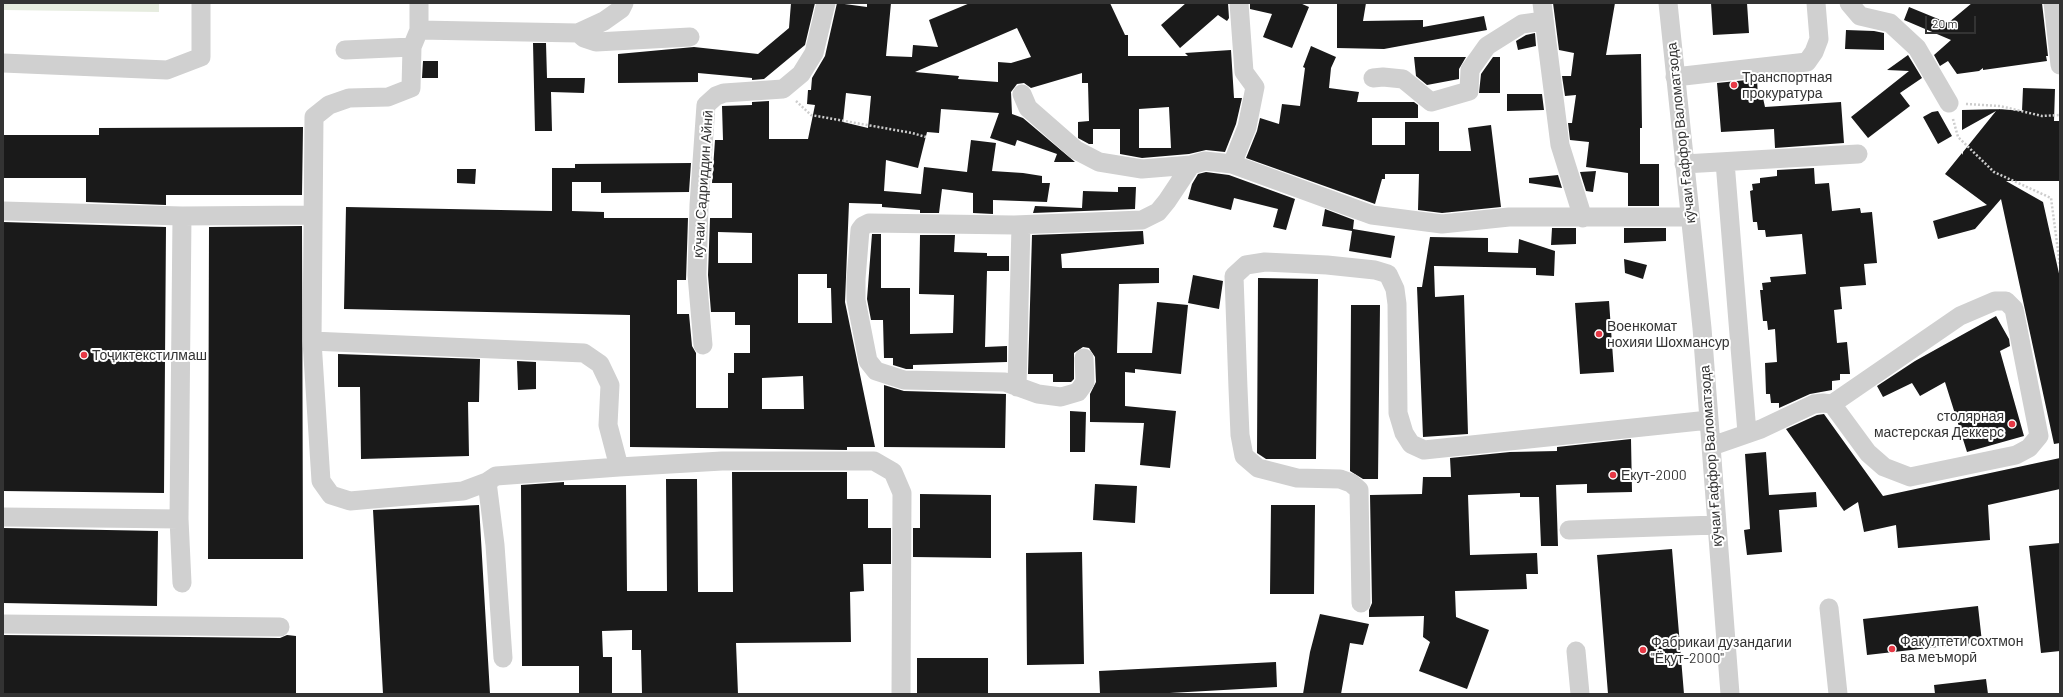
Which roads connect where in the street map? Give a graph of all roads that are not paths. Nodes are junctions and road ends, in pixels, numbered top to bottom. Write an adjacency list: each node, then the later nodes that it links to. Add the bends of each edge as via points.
1 (200, 3): 15 (street, via 201,57 167,70)
2 (419, 3): 13 (street)
3 (624, 3): 11 (street, via 621,9 604,21)
4 (826, 3): 33 (street, кӯчаи Садриддин Айнӣ, via 814,53 801,74 783,89 724,93 706,105 697,276)
5 (1239, 3): 23 (street, via 1244,72 1255,87 1247,127)
6 (1668, 3): 17 (street, кӯчаи Ғаффор Валоматзода)
7 (1816, 3): 17 (street, via 1819,39 1807,62)
8 (1849, 3): 20 (street, via 1860,16 1890,23 1918,48)
9 (2053, 3): 16 (street)
10 (1543, 12): 18 (street, via 1487,46 1470,70 1469,91 1431,102 1403,79); 30 (street, via 1560,145)
11 (578, 33): 12 (street, via 596,42); 13 (street)
12 (690, 37)
13 (415, 38): 14 (street); 27 (street, via 411,88 388,97 349,98 329,105 314,117)
14 (345, 50)
15 (3, 63)
16 (2060, 65)
17 (1675, 77): 24 (street, кӯчаи Ғаффор Валоматзода)
18 (1373, 78)
19 (1022, 94): 25 (street, via 1028,108 1076,150 1099,162 1142,169)
20 (1949, 103)
21 (1858, 154): 22 (street)
22 (1725, 162): 24 (street); 38 (street)
23 (1232, 164): 25 (street, via 1205,161); 30 (street, via 1372,215 1442,224 1509,217)
24 (1684, 164): 29 (street, кӯчаи Ғаффор Валоматзода)
25 (1191, 165): 31 (street, via 1158,212 1142,220)
26 (3, 211): 28 (street)
27 (312, 215): 28 (street); 32 (street)
28 (182, 216): 43 (street)
29 (1689, 217): 30 (street); 37 (street, кӯчаи Ғаффор Валоматзода, via 1702,328)
30 (1583, 218)
31 (1021, 225): 35 (street); 35 (street, via 869,223 860,230 856,279 856,300 868,361 876,371 904,380 991,381 1005,382)
32 (312, 341): 40 (street, via 584,353 600,364 610,385 608,425); 41 (street, via 321,481 331,495 350,501 463,491)
33 (703, 345)
34 (1084, 358): 35 (street, via 1085,382 1078,392 1061,398)
35 (1017, 387)
36 (1832, 404): 36 (street, via 1868,453 1884,467 1910,477 2016,455 2029,448 2039,436 2014,309 2006,301 1995,301 1960,316); 38 (street, via 1814,404 1761,429)
37 (1709, 420): 39 (street, кӯчаи Ғаффор Валоматзода); 47 (street, via 1424,450 1411,444 1398,413 1397,304 1395,289 1388,274 1375,270 1319,265 1265,262 1246,265 1234,276 1240,435 1244,456 1258,468 1297,478 1340,479 1351,483 1359,490)
38 (1747, 432): 39 (street)
39 (1712, 446): 44 (street, кӯчаи Ғаффор Валоматзода)
40 (619, 467): 41 (street, via 496,476); 53 (street, via 722,461 874,461 893,472 902,493)
41 (487, 482): 52 (street, via 495,545)
42 (3, 518): 43 (street)
43 (179, 520): 46 (street)
44 (1716, 525): 45 (street); 55 (street, кӯчаи Ғаффор Валоматзода)
45 (1569, 530)
46 (182, 583)
47 (1361, 603)
48 (1829, 608): 56 (street)
49 (3, 624): 50 (street)
50 (280, 627)
51 (1576, 651): 54 (street)
52 (503, 658)
53 (902, 694)
54 (1580, 694)
55 (1730, 694)
56 (1838, 694)

